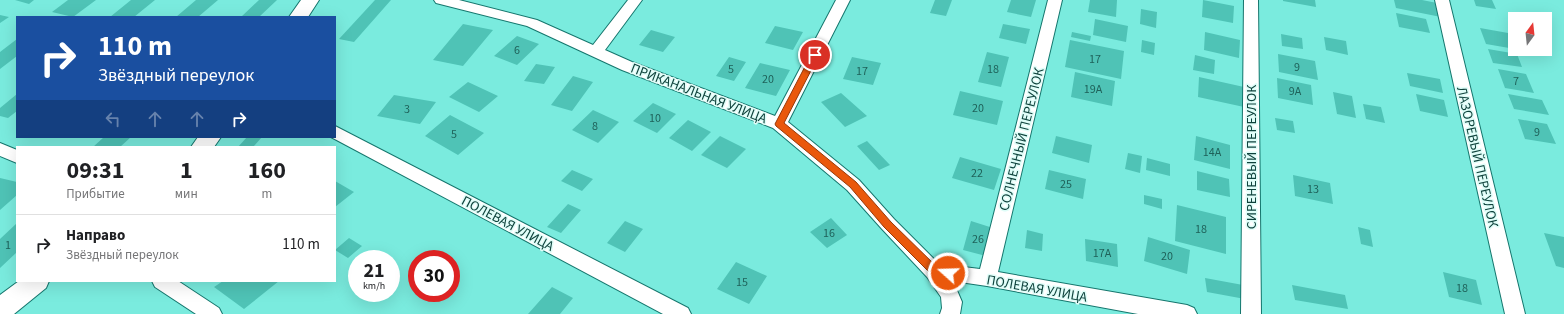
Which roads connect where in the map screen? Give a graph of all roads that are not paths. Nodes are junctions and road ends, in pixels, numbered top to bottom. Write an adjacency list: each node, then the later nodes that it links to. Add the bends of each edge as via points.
1 (310, 0): 8 (street)
2 (441, 0): 9 (street, ПРИКАНАЛЬНАЯ УЛИЦА, via 532,23)
3 (635, 0): 9 (street)
4 (843, 0): 10 (street)
5 (1055, 0): 17 (street, СОЛНЕЧНЫЙ ПЕРЕУЛОК)
6 (1251, 0): 25 (street, СИРЕНЕВЫЙ ПЕРЕУЛОК)
7 (1442, 0): 26 (street, ЛАЗОРЕВЫЙ ПЕРЕУЛОК)
8 (299, 16)
9 (596, 52): 10 (street, ПРИКАНАЛЬНАЯ УЛИЦА)
10 (779, 124): 16 (street, ПРИКАНАЛЬНАЯ УЛИЦА, via 853,185)
11 (336, 133): 22 (street, ПОЛЕВАЯ УЛИЦА)
12 (209, 138): 13 (street)
13 (203, 146)
14 (0, 149): 15 (street)
15 (16, 157)
16 (934, 271): 17 (street, ПОЛЕВАЯ УЛИЦА); 23 (street, via 948,287 953,308)
17 (987, 278): 24 (street, ПОЛЕВАЯ УЛИЦА, via 1042,290)
18 (36, 282): 20 (street)
19 (164, 282): 21 (street)
20 (0, 310)
21 (212, 314)
22 (681, 314)
23 (950, 314)
24 (1187, 314)
25 (1251, 314)
26 (1515, 314)

